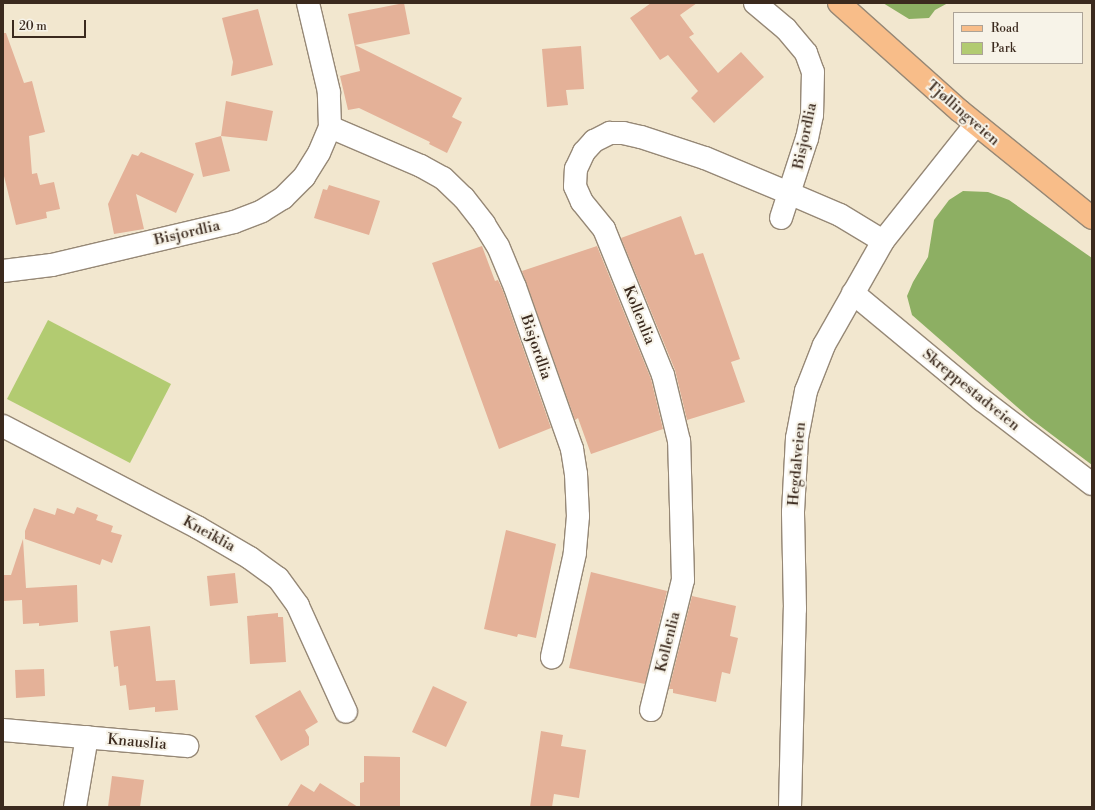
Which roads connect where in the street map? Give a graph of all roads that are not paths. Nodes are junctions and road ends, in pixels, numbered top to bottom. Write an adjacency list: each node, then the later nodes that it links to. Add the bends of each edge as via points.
1 (308, 3): 5 (street, Bisjordlia, via 329,92)
2 (755, 3): 6 (street, Bisjordlia, via 786,29 806,53 813,72 812,115)
3 (839, 3): 4 (main road, Tjøllingveien)
4 (976, 124): 8 (main road, Tjøllingveien); 9 (street, Hegdalveien)
5 (330, 127): 10 (street, Bisjordlia, via 319,153 304,177 283,198 262,211 234,222 66,262); 14 (street, Bisjordlia, via 443,178 464,198 498,246 572,449 576,474 578,516 575,553)
6 (791, 194): 7 (street, Bisjordlia); 9 (street, Kollenlia, via 840,216); 15 (street, Kollenlia, via 705,158 623,133 610,133 594,141 584,152 576,169 575,186 582,202 604,229 663,375 679,441 683,580)
7 (782, 218)
8 (1092, 218)
9 (883, 241): 11 (street, Hegdalveien)
10 (3, 271)
11 (853, 294): 13 (street, Skreppestadveien, via 982,400); 21 (street, Hegdalveien, via 824,345 806,391 797,438 793,512)
12 (3, 426): 16 (street, Kneiklia, via 196,527 250,558 278,578 298,606)
13 (1092, 484)
14 (552, 657)
15 (651, 710)
16 (346, 712)
17 (3, 730): 18 (street, Knauslia)
18 (87, 737): 19 (street, Knauslia); 20 (street, Knauslia)
19 (187, 746)
20 (76, 807)
21 (790, 807)

